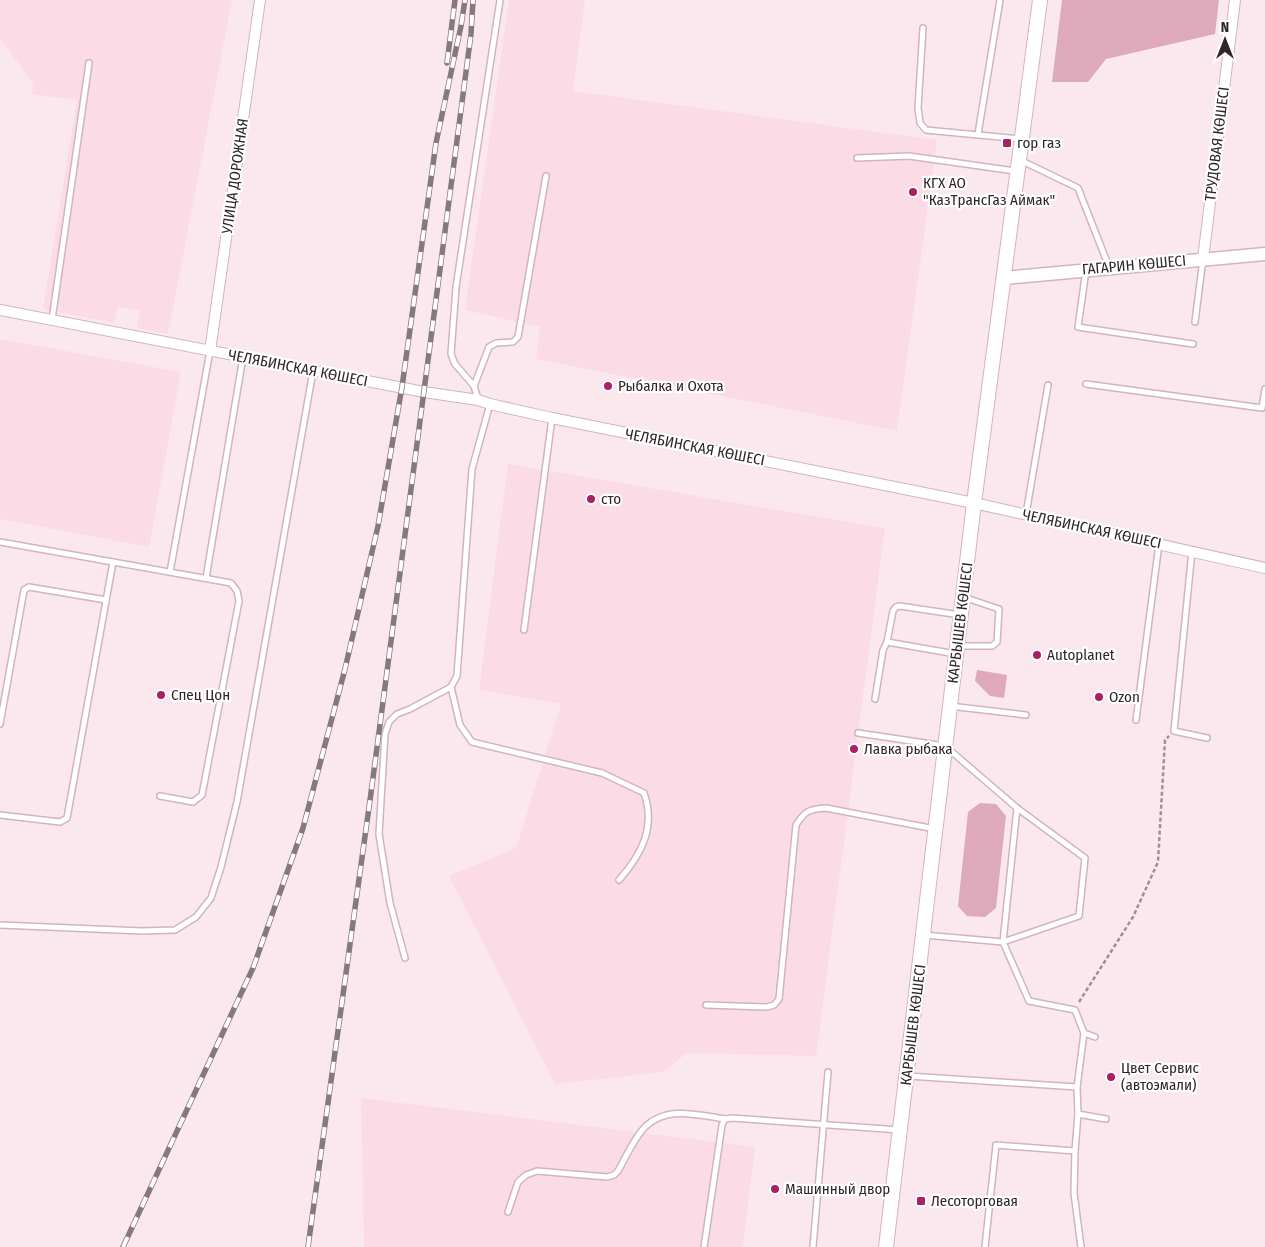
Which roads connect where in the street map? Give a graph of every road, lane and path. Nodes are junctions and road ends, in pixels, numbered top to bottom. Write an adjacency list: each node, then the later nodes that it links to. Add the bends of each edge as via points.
1 (260, 0): 22 (street, УЛИЦА ДОРОЖНАЯ)
2 (500, 0): 27 (lane, via 456,287 450,354)
3 (1000, 0): 8 (lane)
4 (1040, 0): 9 (main road, КАРБЫШЕВ КӨШЕСІ)
5 (1235, 0): 14 (street, ТРУДОВАЯ КӨШЕСІ)
6 (923, 28): 8 (lane, via 920,123 926,130)
7 (89, 63): 19 (lane)
8 (978, 134): 9 (lane)
9 (1023, 139): 11 (main road, КАРБЫШЕВ КӨШЕСІ)
10 (857, 158): 11 (lane, via 909,156)
11 (1019, 166): 15 (lane, via 1078,188); 17 (main road, КАРБЫШЕВ КӨШЕСІ)
12 (546, 176): 27 (lane, via 518,338 489,347)
13 (1265, 254): 14 (street, ГАГАРИН КӨШЕСІ)
14 (1203, 259): 15 (street, ГАГАРИН КӨШЕСІ); 20 (lane)
15 (1109, 268): 16 (street, ГАГАРИН КӨШЕСІ)
16 (1086, 270): 17 (street, ГАГАРИН КӨШЕСІ); 21 (lane, via 1078,327)
17 (1004, 278): 32 (main road, КАРБЫШЕВ КӨШЕСІ)
18 (0, 310): 19 (street, ЧЕЛЯБИНСКАЯ КӨШЕСІ)
19 (52, 320): 22 (street, ЧЕЛЯБИНСКАЯ КӨШЕСІ)
20 (1195, 322)
21 (1193, 344)
22 (210, 351): 23 (street, ЧЕЛЯБИНСКАЯ КӨШЕСІ); 39 (lane)
23 (243, 357): 24 (street, ЧЕЛЯБИНСКАЯ КӨШЕСІ); 40 (lane)
24 (313, 371): 29 (street, ЧЕЛЯБИНСКАЯ КӨШЕСІ); 62 (lane, via 237,802 211,898 196,917 175,930)
25 (1086, 384): 28 (lane, via 1262,408)
26 (1048, 385): 33 (lane)
27 (474, 386): 29 (lane)
28 (1265, 389)
29 (478, 400): 30 (street, ЧЕЛЯБИНСКАЯ КӨШЕСІ)
30 (490, 404): 31 (street, ЧЕЛЯБИНСКАЯ КӨШЕСІ); 47 (lane, via 472,470 457,676)
31 (552, 418): 32 (street, ЧЕЛЯБИНСКАЯ КӨШЕСІ); 44 (lane)
32 (974, 503): 33 (street, ЧЕЛЯБИНСКАЯ КӨШЕСІ); 41 (main road, КАРБЫШЕВ КӨШЕСІ)
33 (1026, 514): 35 (street, ЧЕЛЯБИНСКАЯ КӨШЕСІ)
34 (0, 542): 37 (lane)
35 (1160, 543): 36 (street, ЧЕЛЯБИНСКАЯ КӨШЕСІ); 51 (lane)
36 (1192, 550): 38 (street, ЧЕЛЯБИНСКАЯ КӨШЕСІ); 53 (lane)
37 (113, 562): 39 (lane); 42 (lane)
38 (1265, 568)
39 (170, 572): 40 (lane)
40 (206, 578): 57 (lane, via 231,583 239,601 202,795 193,802)
41 (963, 597): 43 (main road, КАРБЫШЕВ КӨШЕСІ); 46 (lane, via 999,609 997,642 992,646)
42 (106, 600): 52 (lane, via 29,588 24,590); 59 (lane, via 67,818 60,822)
43 (961, 615): 45 (lane, via 896,607); 46 (main road, КАРБЫШЕВ КӨШЕСІ)
44 (524, 630)
45 (887, 642): 46 (lane); 48 (lane)
46 (956, 650): 49 (main road, КАРБЫШЕВ КӨШЕСІ)
47 (451, 687): 61 (lane, via 460,724 472,742 602,772 644,792 649,806 647,833 638,855); 65 (lane, via 397,714 389,722 385,734 379,834 390,903)
48 (875, 699)
49 (950, 706): 50 (lane); 56 (main road, КАРБЫШЕВ КӨШЕСІ)
50 (1026, 715)
51 (1136, 720)
52 (0, 724)
53 (1174, 731): 55 (lane); 67 (path, via 1165,740 1158,862 1133,917)
54 (858, 733): 56 (lane)
55 (1207, 738)
56 (945, 746): 58 (lane); 60 (main road, КАРБЫШЕВ КӨШЕСІ)
57 (160, 796)
58 (1017, 808): 64 (lane); 64 (lane, via 1085,858 1079,916)
59 (0, 815)
60 (935, 829): 63 (main road, КАРБЫШЕВ КӨШЕСІ); 66 (lane, via 826,808 812,809 803,814 796,825 780,999 767,1007)
61 (620, 880)
62 (0, 925)
63 (923, 935): 64 (lane); 71 (main road, КАРБЫШЕВ КӨШЕСІ)
64 (1003, 942): 67 (lane, via 1029,1001)
65 (405, 958)
66 (706, 1006)
67 (1075, 1010): 68 (lane)
68 (1084, 1033): 69 (lane); 72 (lane)
69 (1095, 1037)
70 (828, 1072): 76 (lane)
71 (907, 1076): 72 (lane); 77 (main road, КАРБЫШЕВ КӨШЕСІ)
72 (1077, 1087): 73 (lane)
73 (1078, 1114): 74 (lane); 78 (lane)
74 (1106, 1119)
75 (725, 1120): 76 (lane); 79 (lane, via 671,1113 656,1119 644,1128 614,1175 537,1171 518,1182); 80 (lane)
76 (824, 1124): 77 (lane); 81 (lane)
77 (900, 1130): 82 (main road, КАРБЫШЕВ КӨШЕСІ)
78 (1075, 1151): 83 (lane, via 996,1145); 84 (lane, via 1074,1193)
79 (508, 1212)
80 (704, 1247)
81 (813, 1247)
82 (886, 1247)
83 (984, 1247)
84 (1081, 1247)

